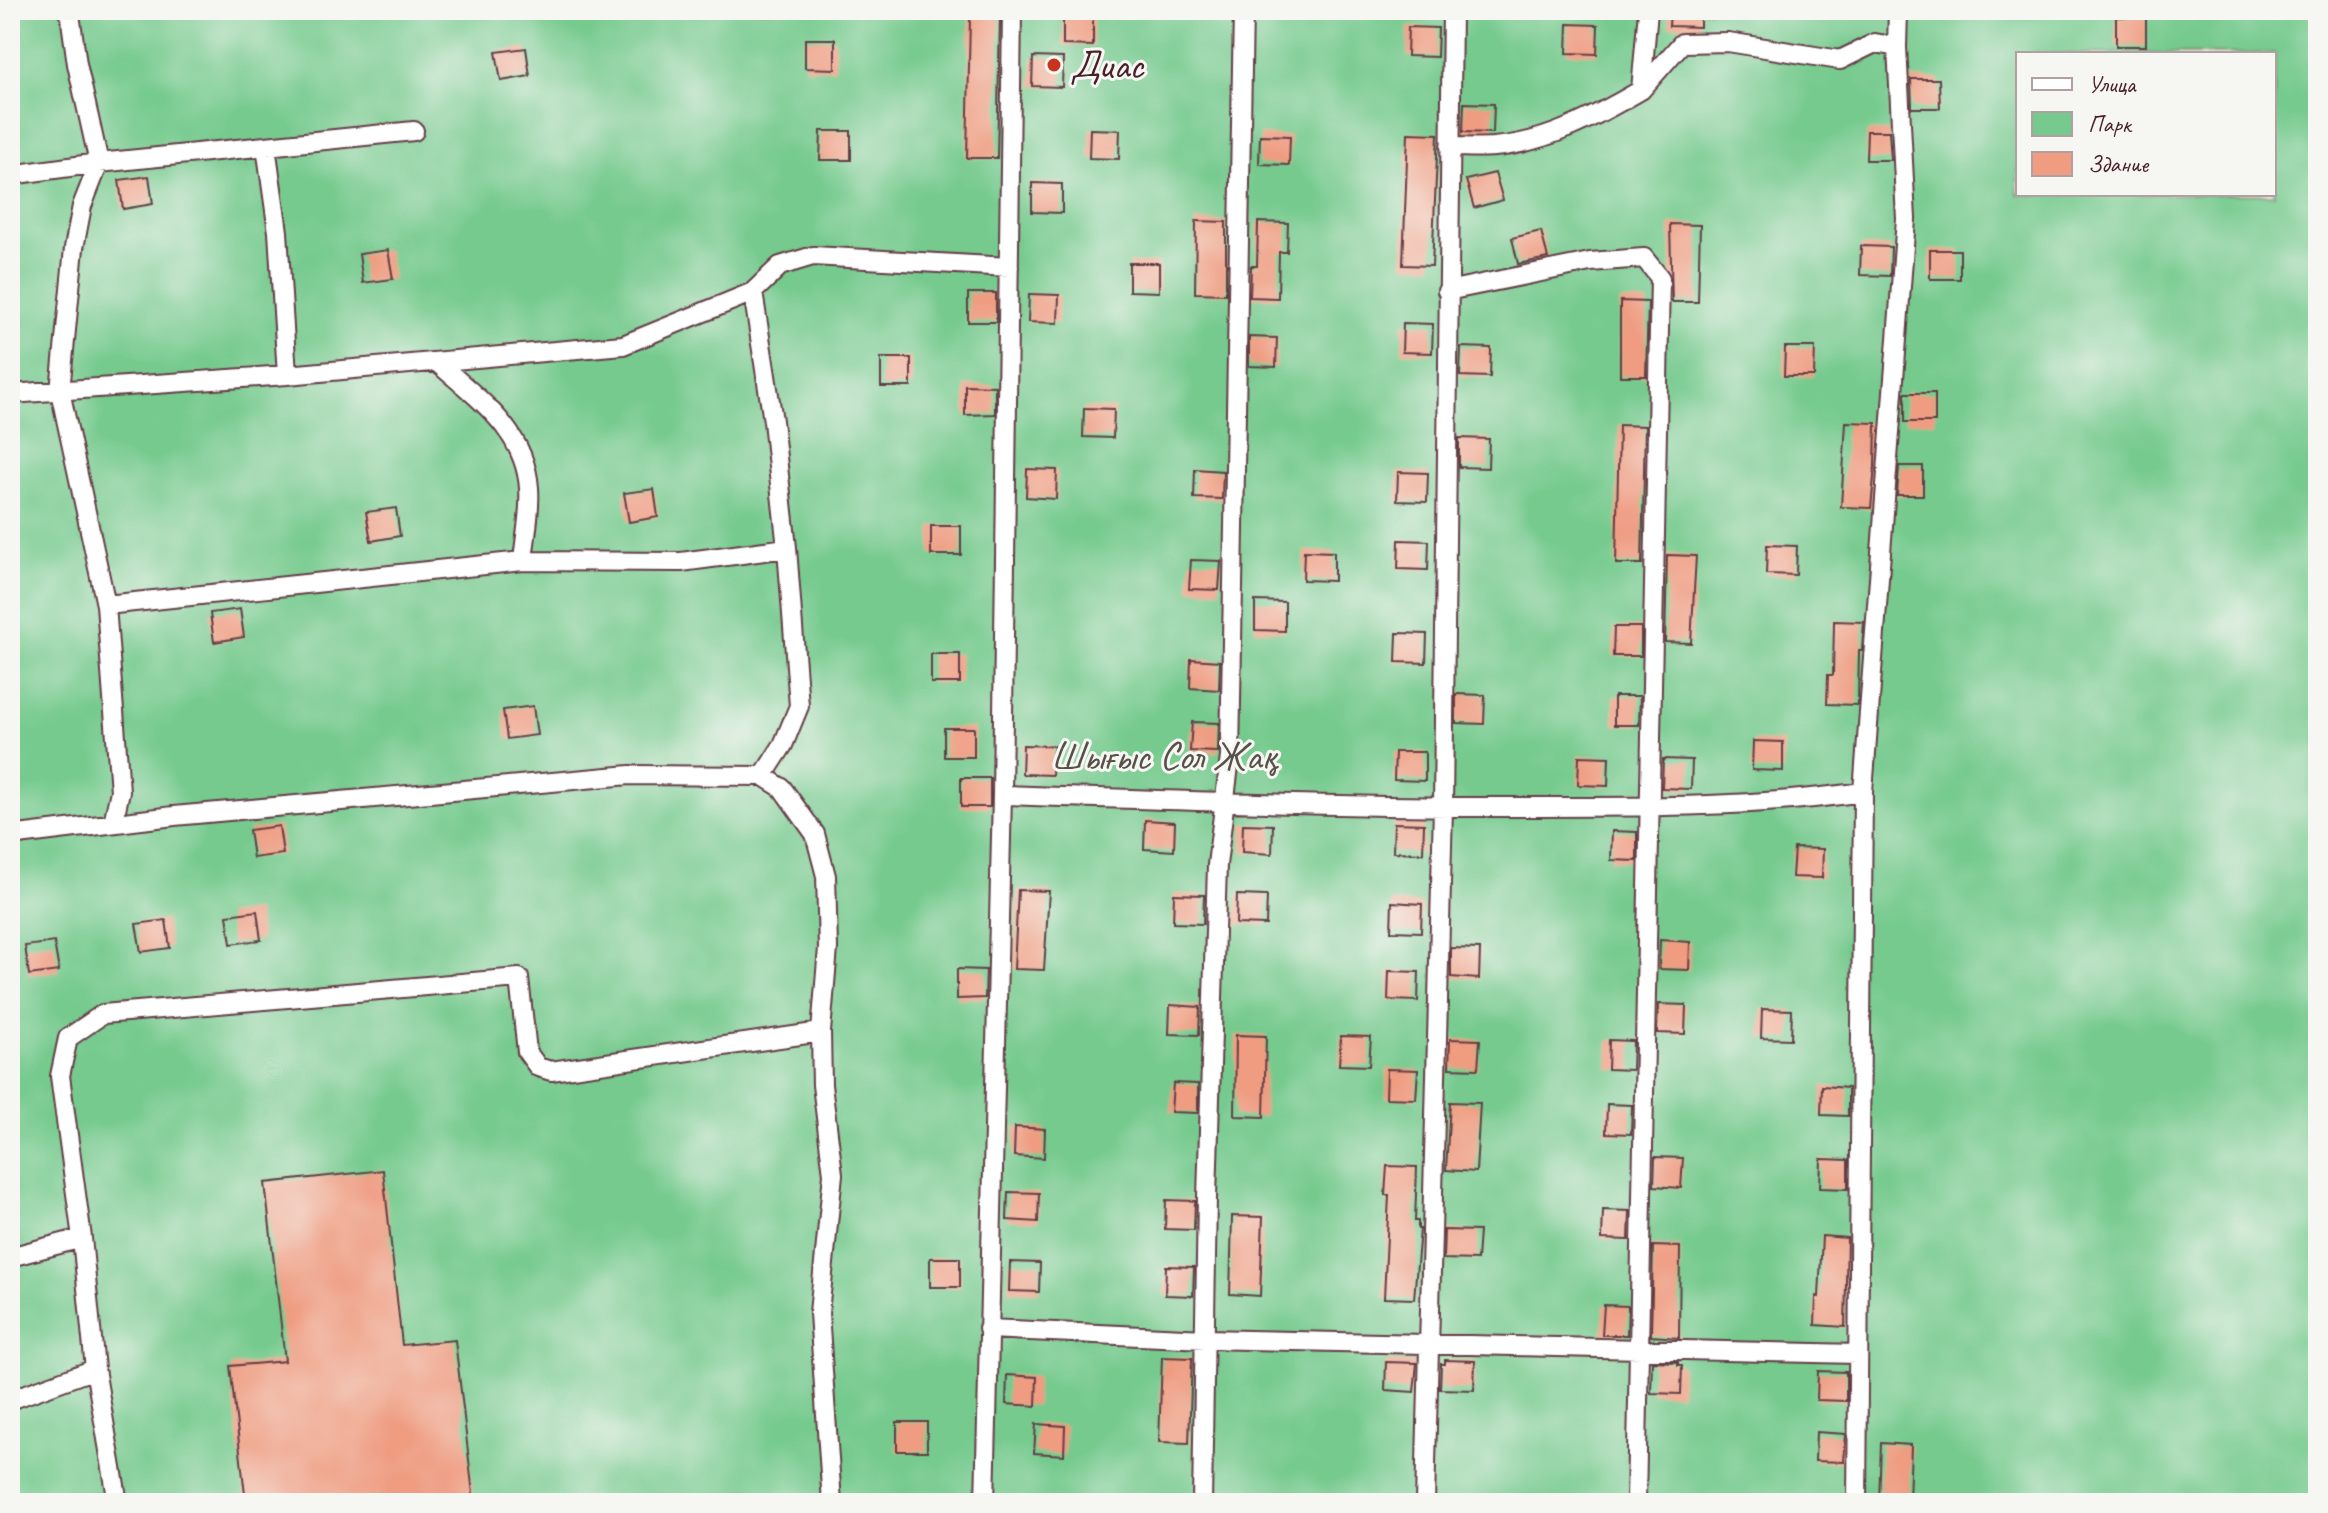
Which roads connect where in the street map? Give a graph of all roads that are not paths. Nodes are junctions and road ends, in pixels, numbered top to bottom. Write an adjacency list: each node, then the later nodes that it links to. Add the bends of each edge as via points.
1 (66, 10): 12 (street)
2 (1012, 10): 14 (street)
3 (1243, 10): 27 (street, via 1230,757)
4 (1452, 10): 11 (street)
5 (1648, 10): 8 (street)
6 (1898, 10): 7 (street)
7 (1897, 47): 8 (street, via 1875,43 1840,60 1728,42 1682,43); 25 (street, via 1906,219)
8 (1641, 90): 11 (street, via 1591,119 1533,140)
9 (414, 131): 10 (street)
10 (266, 146): 12 (street); 18 (street, via 278,232)
11 (1450, 147): 15 (street)
12 (99, 163): 13 (street); 19 (street, via 82,206 74,248)
13 (10, 175)
14 (1009, 267): 16 (street, via 813,256 780,266); 26 (street)
15 (1447, 291): 28 (street); 29 (street, via 1590,262 1644,258 1660,278)
16 (753, 292): 17 (street, via 623,345); 21 (street)
17 (438, 363): 18 (street); 22 (street, via 501,420 521,449 530,488)
18 (287, 375): 19 (street)
19 (60, 391): 20 (street); 23 (street)
20 (10, 394)
21 (787, 548): 22 (street, via 681,562); 24 (street, via 799,706)
22 (523, 561): 23 (street)
23 (106, 605): 30 (street, via 120,791)
24 (763, 776): 30 (street, via 630,775); 32 (street, via 782,788 815,834 826,876 828,948)
25 (1863, 792): 29 (street); 39 (street)
26 (1002, 795): 27 (street); 35 (street)
27 (1224, 801): 28 (street); 36 (street, via 1217,865)
28 (1443, 807): 29 (street); 37 (street)
29 (1650, 807): 38 (street)
30 (113, 823): 31 (street)
31 (10, 836)
32 (821, 1032): 33 (street, via 551,1071 538,1067 527,1052 519,978 103,1014 68,1038 60,1076); 43 (street, via 833,1174 819,1313)
33 (82, 1238): 34 (street); 40 (street)
34 (10, 1257)
35 (988, 1329): 36 (street); 44 (street)
36 (1206, 1339): 37 (street); 45 (street)
37 (1428, 1342): 38 (street); 46 (street)
38 (1638, 1348): 39 (street); 47 (street)
39 (1858, 1354): 48 (street)
40 (95, 1369): 41 (street); 42 (street)
41 (10, 1400)
42 (118, 1503)
43 (832, 1503)
44 (985, 1503)
45 (1202, 1503)
46 (1425, 1503)
47 (1636, 1503)
48 (1857, 1503)

